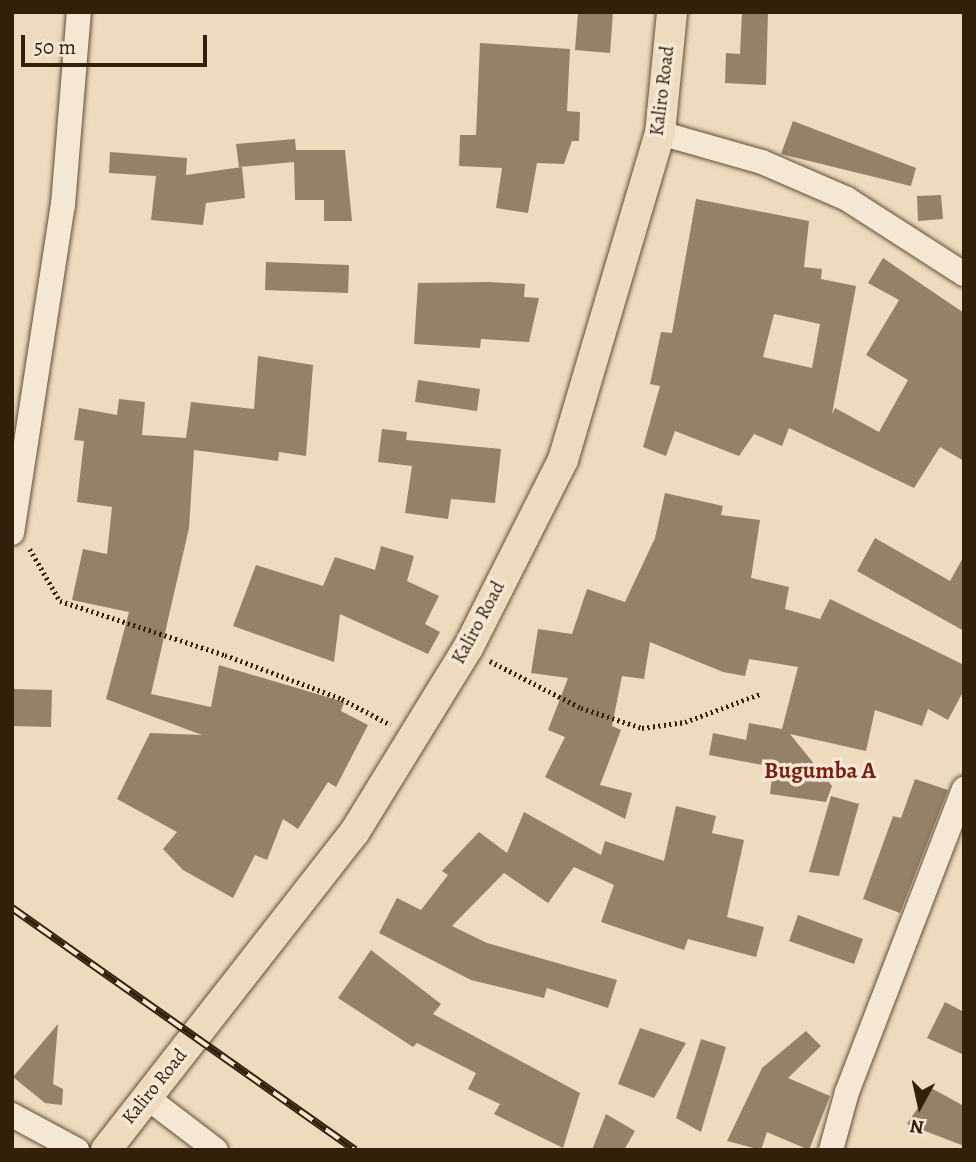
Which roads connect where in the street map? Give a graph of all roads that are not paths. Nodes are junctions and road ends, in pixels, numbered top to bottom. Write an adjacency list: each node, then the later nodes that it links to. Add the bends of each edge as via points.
1 (79, 12): 5 (street, via 62,205)
2 (672, 12): 3 (main road, Kaliro Road)
3 (660, 134): 4 (street, via 762,162 848,200); 7 (main road, Kaliro Road, via 578,425 468,648 355,833)
4 (964, 274)
5 (12, 533)
6 (964, 789): 12 (street, via 846,1092)
7 (145, 1096): 10 (main road, Kaliro Road); 11 (street)
8 (12, 1115): 9 (street)
9 (77, 1150)
10 (106, 1150)
11 (216, 1150)
12 (831, 1150)

